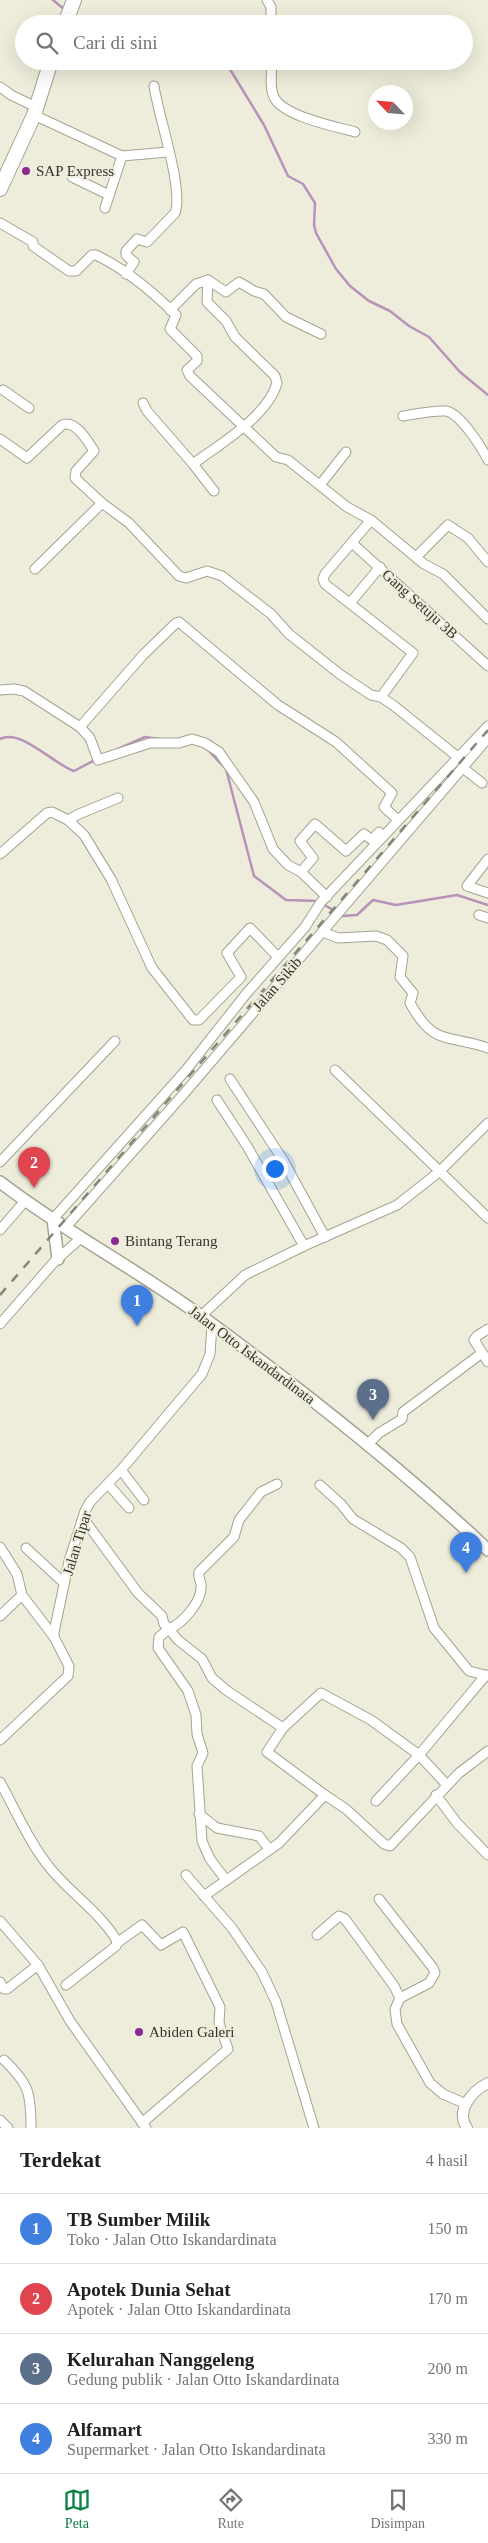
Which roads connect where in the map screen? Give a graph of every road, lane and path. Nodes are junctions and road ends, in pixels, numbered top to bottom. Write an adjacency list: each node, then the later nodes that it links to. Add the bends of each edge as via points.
1 (74, 0): 3 (highway)
2 (267, 0): 4 (street)
3 (68, 15)
4 (271, 15)
5 (48, 70): 9 (highway)
6 (272, 70): 10 (street, via 273,92 280,104 304,117)
7 (0, 86): 9 (street)
8 (154, 86): 11 (street)
9 (35, 111): 12 (street); 14 (highway)
10 (356, 132)
11 (168, 152): 12 (street); 18 (street, via 176,211 147,242 137,238 127,250 126,255 134,262)
12 (122, 156): 15 (street)
13 (72, 177): 15 (street)
14 (0, 189)
15 (109, 195): 16 (street)
16 (105, 208)
17 (0, 223): 18 (street, via 25,235 33,242 32,246 69,271 76,272 96,255)
18 (126, 274): 20 (street)
19 (208, 280): 20 (street, via 196,284); 21 (street, via 225,292 239,282 262,292 286,317); 26 (street, via 207,302 226,321 235,337 276,379 269,399)
20 (170, 310): 26 (street, via 176,316 170,329 197,356 187,372)
21 (322, 334)
22 (1, 390): 24 (street)
23 (144, 403): 30 (street, via 147,411)
24 (29, 408)
25 (403, 416): 29 (street, via 448,412 456,416 479,442)
26 (243, 427): 30 (street); 31 (street, via 276,458 288,460)
27 (0, 439): 33 (street, via 27,458 62,425 73,425 94,451 76,471 75,478)
28 (346, 452): 31 (street)
29 (488, 460)
30 (193, 464): 32 (street)
31 (320, 485): 34 (street, via 347,507)
32 (214, 491)
33 (102, 503): 39 (street); 44 (street, via 129,523 179,576 186,578 207,571 222,576 341,674 371,695)
34 (371, 520): 35 (street); 36 (street)
35 (352, 543): 38 (street, Gang Setuju 3B); 40 (street, via 323,579)
36 (416, 557): 37 (street, via 448,525 468,538); 41 (street, via 450,579)
37 (488, 562)
38 (380, 567): 40 (street); 42 (street, Gang Setuju 3B)
39 (35, 568)
40 (350, 603): 44 (street, via 413,653)
41 (488, 619)
42 (488, 666)
43 (0, 690): 46 (street, via 24,691)
44 (381, 697): 48 (street)
45 (488, 726): 48 (street)
46 (80, 727): 53 (street, via 142,655 179,622 278,705 336,742 392,793 384,807); 57 (street, via 90,738 97,759 150,743 179,743 192,739 219,752 256,806 274,849 288,865)
47 (488, 738): 49 (street, Jalan Sikib)
48 (459, 758): 53 (street)
49 (463, 768): 50 (street); 60 (street, Jalan Sikib)
50 (482, 783)
51 (118, 798): 52 (street)
52 (68, 820): 55 (street, via 47,812); 62 (street, via 84,835 112,879 152,968 191,1018 200,1020)
53 (398, 820): 59 (street)
54 (385, 826): 57 (street, via 373,839 364,834 346,851 315,824 300,841 313,858)
55 (0, 854)
56 (488, 859): 58 (street, via 467,886)
57 (300, 872): 59 (street)
58 (488, 894)
59 (324, 899): 61 (street, via 305,927)
60 (323, 932): 65 (street, via 338,938 376,936 387,940 403,956 400,977 413,993 410,1003 425,1026 445,1039); 76 (street, Jalan Sikib)
61 (278, 957): 62 (street, via 250,928 227,951 241,976); 63 (street)
62 (225, 994): 63 (street)
63 (238, 1005): 75 (street, via 186,1070)
64 (115, 1041): 70 (street)
65 (488, 1048)
66 (335, 1070): 71 (street)
67 (230, 1079): 78 (street, via 278,1153)
68 (217, 1100): 80 (street)
69 (488, 1123): 71 (street)
70 (0, 1162)
71 (440, 1172): 74 (street); 78 (street, via 396,1205)
72 (0, 1182): 73 (main road, Jalan Otto Iskandardinata)
73 (25, 1201): 75 (main road, Jalan Otto Iskandardinata); 77 (street)
74 (488, 1218)
75 (53, 1219): 76 (main road, Jalan Otto Iskandardinata); 81 (main road)
76 (65, 1228): 79 (main road, Jalan Otto Iskandardinata)
77 (0, 1230)
78 (325, 1237): 80 (street)
79 (81, 1238): 81 (street); 82 (main road, Jalan Otto Iskandardinata)
80 (304, 1246): 82 (street, via 245,1275)
81 (58, 1258): 83 (street)
82 (201, 1316): 84 (main road, Jalan Otto Iskandardinata)
83 (0, 1324)
84 (212, 1325): 88 (main road, Jalan Otto Iskandardinata); 89 (street, Jalan Tipar, via 210,1354 202,1374)
85 (488, 1329): 86 (street, via 474,1340)
86 (482, 1353): 87 (street); 88 (street, via 403,1412 402,1419 379,1432)
87 (488, 1362)
88 (367, 1445): 98 (main road, Jalan Otto Iskandardinata, via 427,1493)
89 (121, 1470): 90 (street, Jalan Tipar); 93 (street)
90 (108, 1484): 94 (street); 95 (street, Jalan Tipar, via 90,1502)
91 (276, 1484): 102 (street, via 261,1492 239,1520 234,1536 199,1572 201,1584 195,1602 179,1624)
92 (320, 1485): 104 (street, via 350,1516 410,1557 434,1628 469,1671)
93 (144, 1500)
94 (129, 1508)
95 (83, 1518): 99 (street, Jalan Tipar); 102 (street)
96 (0, 1547): 100 (street, via 16,1574)
97 (26, 1548): 99 (street)
98 (488, 1550)
99 (64, 1583): 103 (street, Jalan Tipar)
100 (22, 1595): 101 (street); 103 (street)
101 (0, 1616)
102 (169, 1629): 105 (street, via 202,1659 212,1678); 114 (street, via 159,1637 158,1648 188,1691 203,1750 197,1766)
103 (54, 1637): 106 (street, via 69,1666 68,1676)
104 (487, 1675): 108 (street)
105 (284, 1728): 108 (street, via 323,1693 371,1720); 111 (street, via 268,1754)
106 (0, 1740)
107 (488, 1751): 110 (street)
108 (420, 1754): 110 (street); 113 (street)
109 (0, 1782): 123 (street, via 38,1853 67,1887 86,1903)
110 (447, 1785): 112 (street)
111 (325, 1794): 112 (street, via 388,1846); 115 (street, via 299,1824)
112 (436, 1795): 116 (street)
113 (376, 1802)
114 (199, 1814): 115 (street, via 217,1828 259,1836); 118 (street, via 202,1841 210,1859)
115 (268, 1849): 118 (street)
116 (488, 1855)
117 (186, 1875): 119 (street)
118 (226, 1880): 119 (street)
119 (204, 1896): 136 (street, via 232,1928 262,1972 276,2002)
120 (379, 1899): 127 (street, via 435,1973 428,1983)
121 (0, 1920): 124 (street)
122 (317, 1935): 127 (street, via 341,1915)
123 (117, 1943): 126 (street); 132 (street, via 142,1925 161,1945 183,1932 220,2007 219,2023 228,2050)
124 (38, 1966): 125 (street, via 7,1989); 132 (street, via 70,2021)
125 (0, 1982)
126 (66, 1985)
127 (400, 1998): 130 (street, via 395,2009 397,2024 430,2083 443,2094)
128 (4, 2060): 135 (street, via 19,2075 29,2092)
129 (488, 2083): 130 (street, via 476,2090)
130 (466, 2104): 133 (street)
131 (0, 2120): 134 (street)
132 (144, 2126)
133 (465, 2127)
134 (8, 2128)
135 (31, 2128)
136 (314, 2128)

